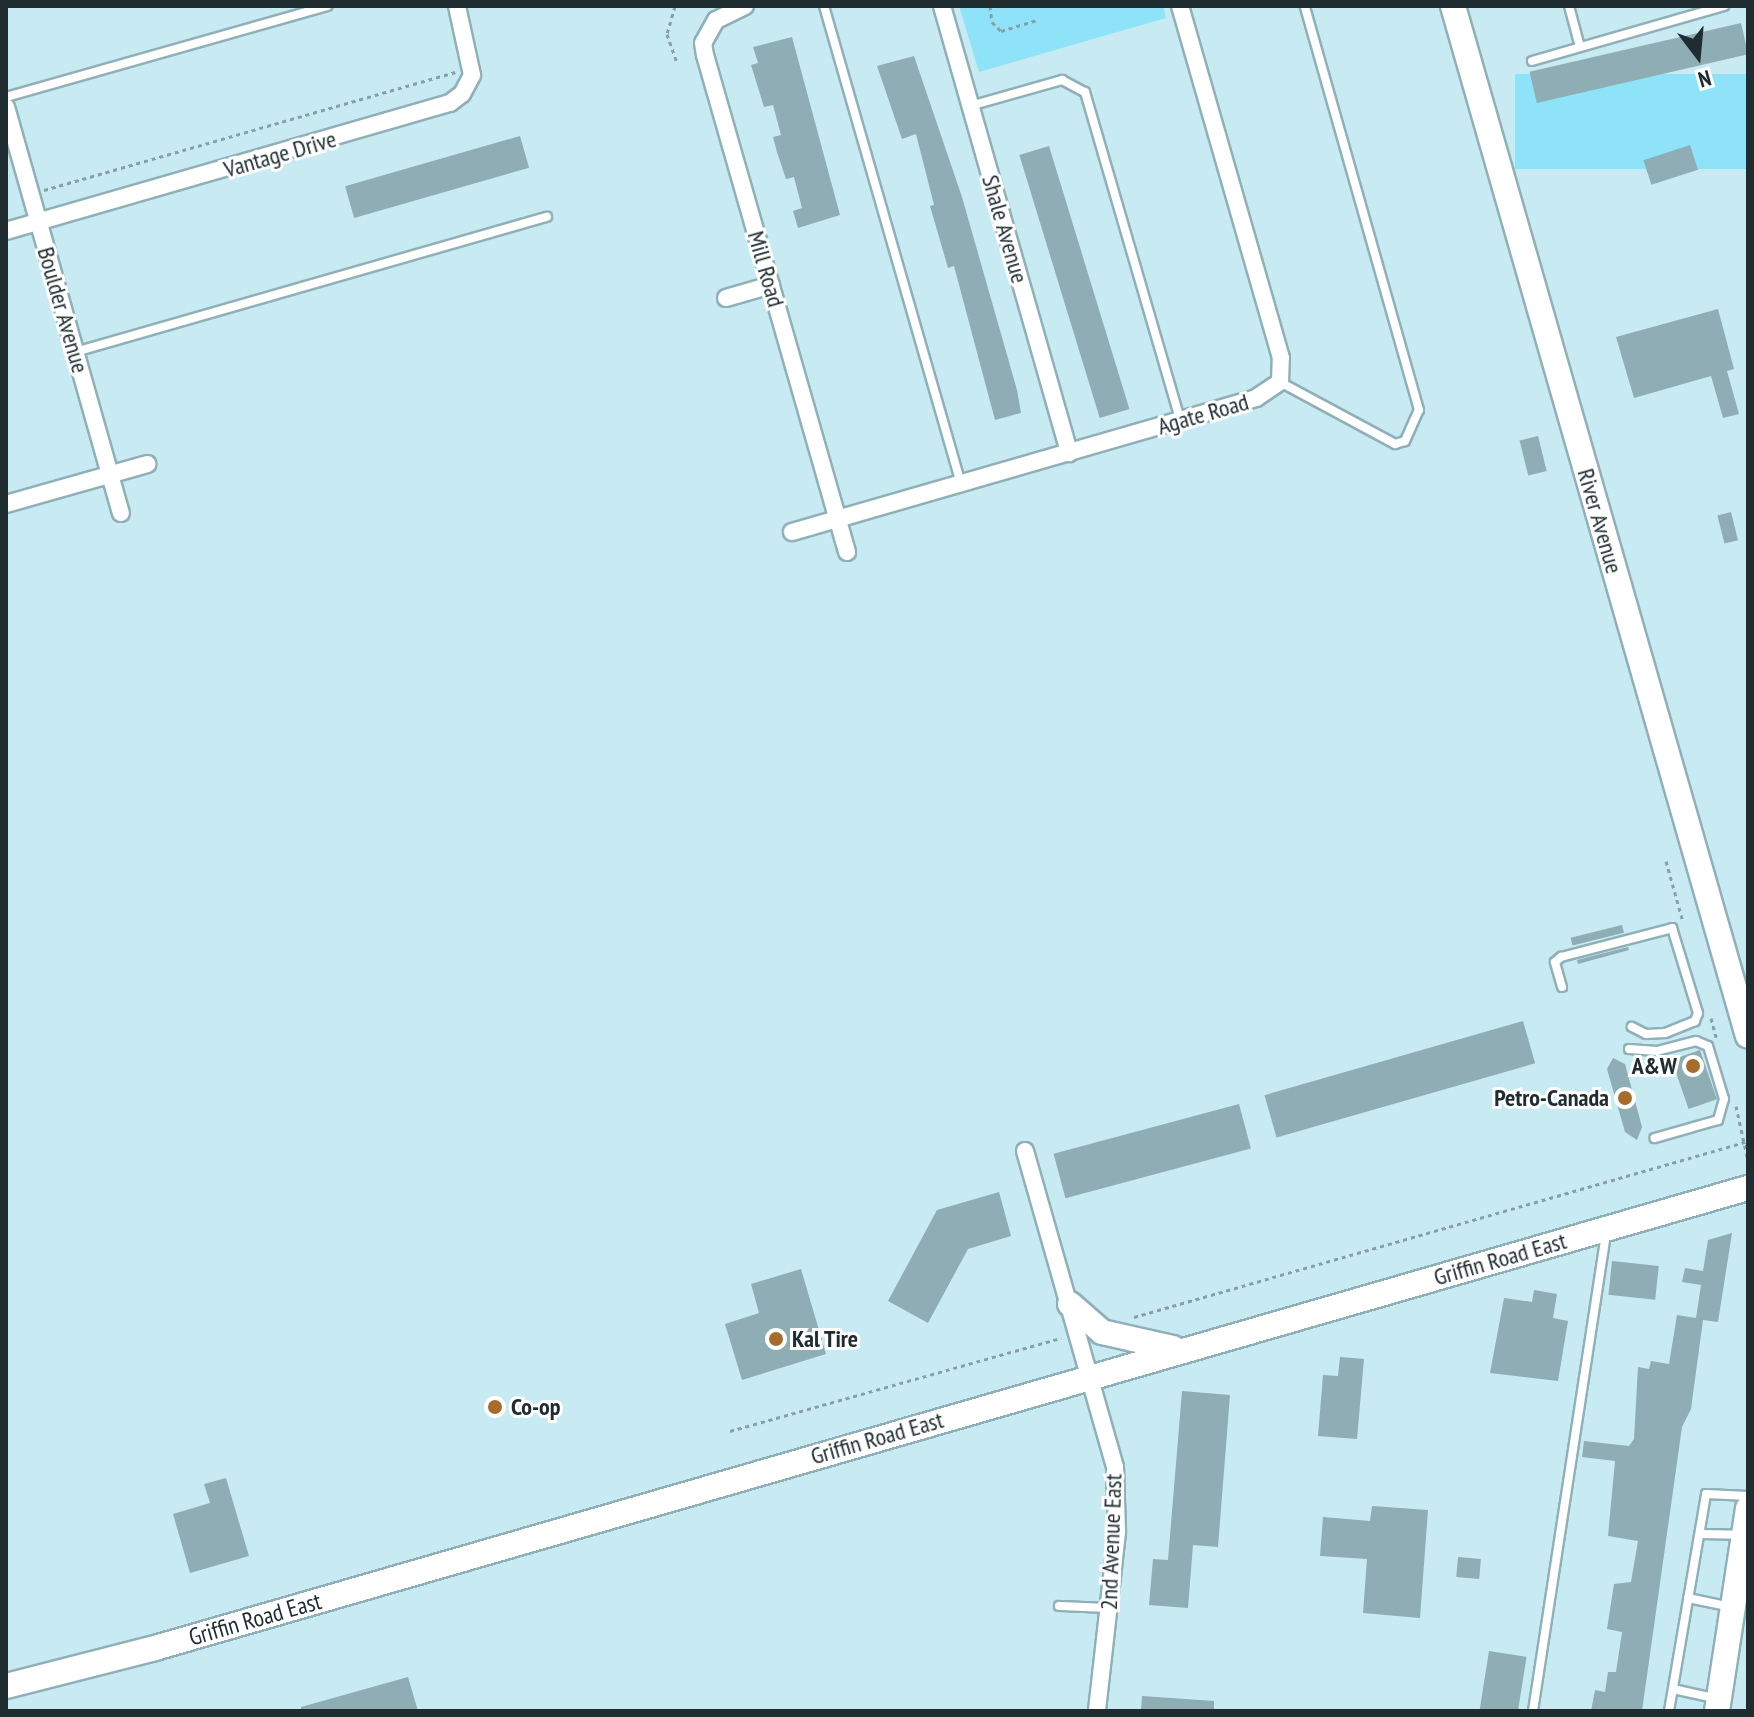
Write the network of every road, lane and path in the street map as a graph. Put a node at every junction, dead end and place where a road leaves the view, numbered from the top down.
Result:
1 (327, 6) edge
2 (457, 6) edge
3 (675, 6) edge
4 (745, 6) edge
5 (824, 6) edge
6 (942, 6) edge
7 (990, 6) edge
8 (1180, 6) edge
9 (1305, 6) edge
10 (1453, 6) edge
11 (1569, 6) edge
12 (1724, 6) edge
13 (1038, 20) dead end
14 (1580, 47) junction
15 (680, 52) dead end
16 (674, 56) junction
17 (1532, 61) dead end
18 (677, 63) dead end
19 (455, 72) dead end
20 (6, 97) edge
21 (970, 106) junction
22 (6, 107) edge
23 (77, 181) junction
24 (49, 189) dead end
25 (79, 189) dead end
26 (547, 217) dead end
27 (38, 222) junction
28 (6, 231) edge
29 (771, 285) junction
30 (726, 298) dead end
31 (75, 352) junction
32 (1280, 382) junction
33 (1180, 421) junction
34 (1069, 453) junction
35 (147, 464) dead end
36 (110, 475) junction
37 (961, 483) junction
38 (6, 504) edge
39 (121, 513) dead end
40 (837, 519) junction
41 (792, 532) dead end
42 (847, 552) dead end
43 (1666, 861) dead end
44 (1687, 936) dead end
45 (1562, 987) dead end
46 (1709, 1012) dead end
47 (1632, 1027) dead end
48 (1748, 1036) edge
49 (1717, 1042) dead end
50 (1629, 1049) dead end
51 (1735, 1102) dead end
52 (1655, 1138) dead end
53 (1745, 1142) junction
54 (1025, 1151) dead end
55 (1748, 1161) edge
56 (1748, 1188) edge
57 (1607, 1228) junction
58 (1070, 1304) junction
59 (1128, 1318) dead end
60 (1064, 1337) dead end
61 (1183, 1350) junction
62 (1091, 1375) junction
63 (730, 1431) dead end
64 (1748, 1496) edge
65 (1748, 1508) edge
66 (1700, 1534) junction
67 (1744, 1535) junction
68 (1688, 1598) junction
69 (1059, 1606) dead end
70 (1733, 1607) junction
71 (1109, 1608) junction
72 (6, 1686) edge
73 (1673, 1689) junction
74 (1718, 1705) edge
75 (1097, 1711) edge
76 (1533, 1711) edge
77 (1669, 1711) edge

1 - 20 lane
2 - 27 street, Vantage Drive
3 - 16 path
4 - 29 street, Mill Road
5 - 37 lane
6 - 21 street, Shale Avenue
7 - 13 path
8 - 32 street
9 - 32 lane
10 - 48 main road, River Avenue
11 - 14 lane
12 - 14 lane
14 - 17 lane
15 - 16 path
16 - 18 path
19 - 23 path
21 - 33 lane
21 - 34 street, Shale Avenue
22 - 27 street, Boulder Avenue
23 - 24 path
23 - 25 path
26 - 31 lane
27 - 28 street, Vantage Drive
27 - 31 street, Boulder Avenue
29 - 30 street
29 - 40 street, Mill Road
31 - 36 street, Boulder Avenue
32 - 33 street, Agate Road
33 - 34 street, Agate Road
34 - 37 street, Agate Road
35 - 36 street
36 - 38 street
36 - 39 street, Boulder Avenue
37 - 40 street, Agate Road
40 - 41 street, Agate Road
40 - 42 street, Mill Road
43 - 44 path
45 - 47 lane
46 - 49 path
50 - 52 lane
51 - 53 path
53 - 55 path
53 - 59 path
54 - 58 street, 2nd Avenue East
56 - 57 main road, Griffin Road East
57 - 61 main road, Griffin Road East
57 - 76 lane
58 - 61 main road
58 - 62 street, 2nd Avenue East
60 - 63 path
61 - 62 main road, Griffin Road East
62 - 71 street, 2nd Avenue East
62 - 72 main road, Griffin Road East
64 - 66 lane
65 - 67 main road
66 - 67 lane
66 - 68 lane
67 - 70 main road
68 - 70 lane
68 - 73 lane
69 - 71 lane
70 - 74 main road
71 - 75 street, 2nd Avenue East
73 - 74 lane
73 - 77 lane

